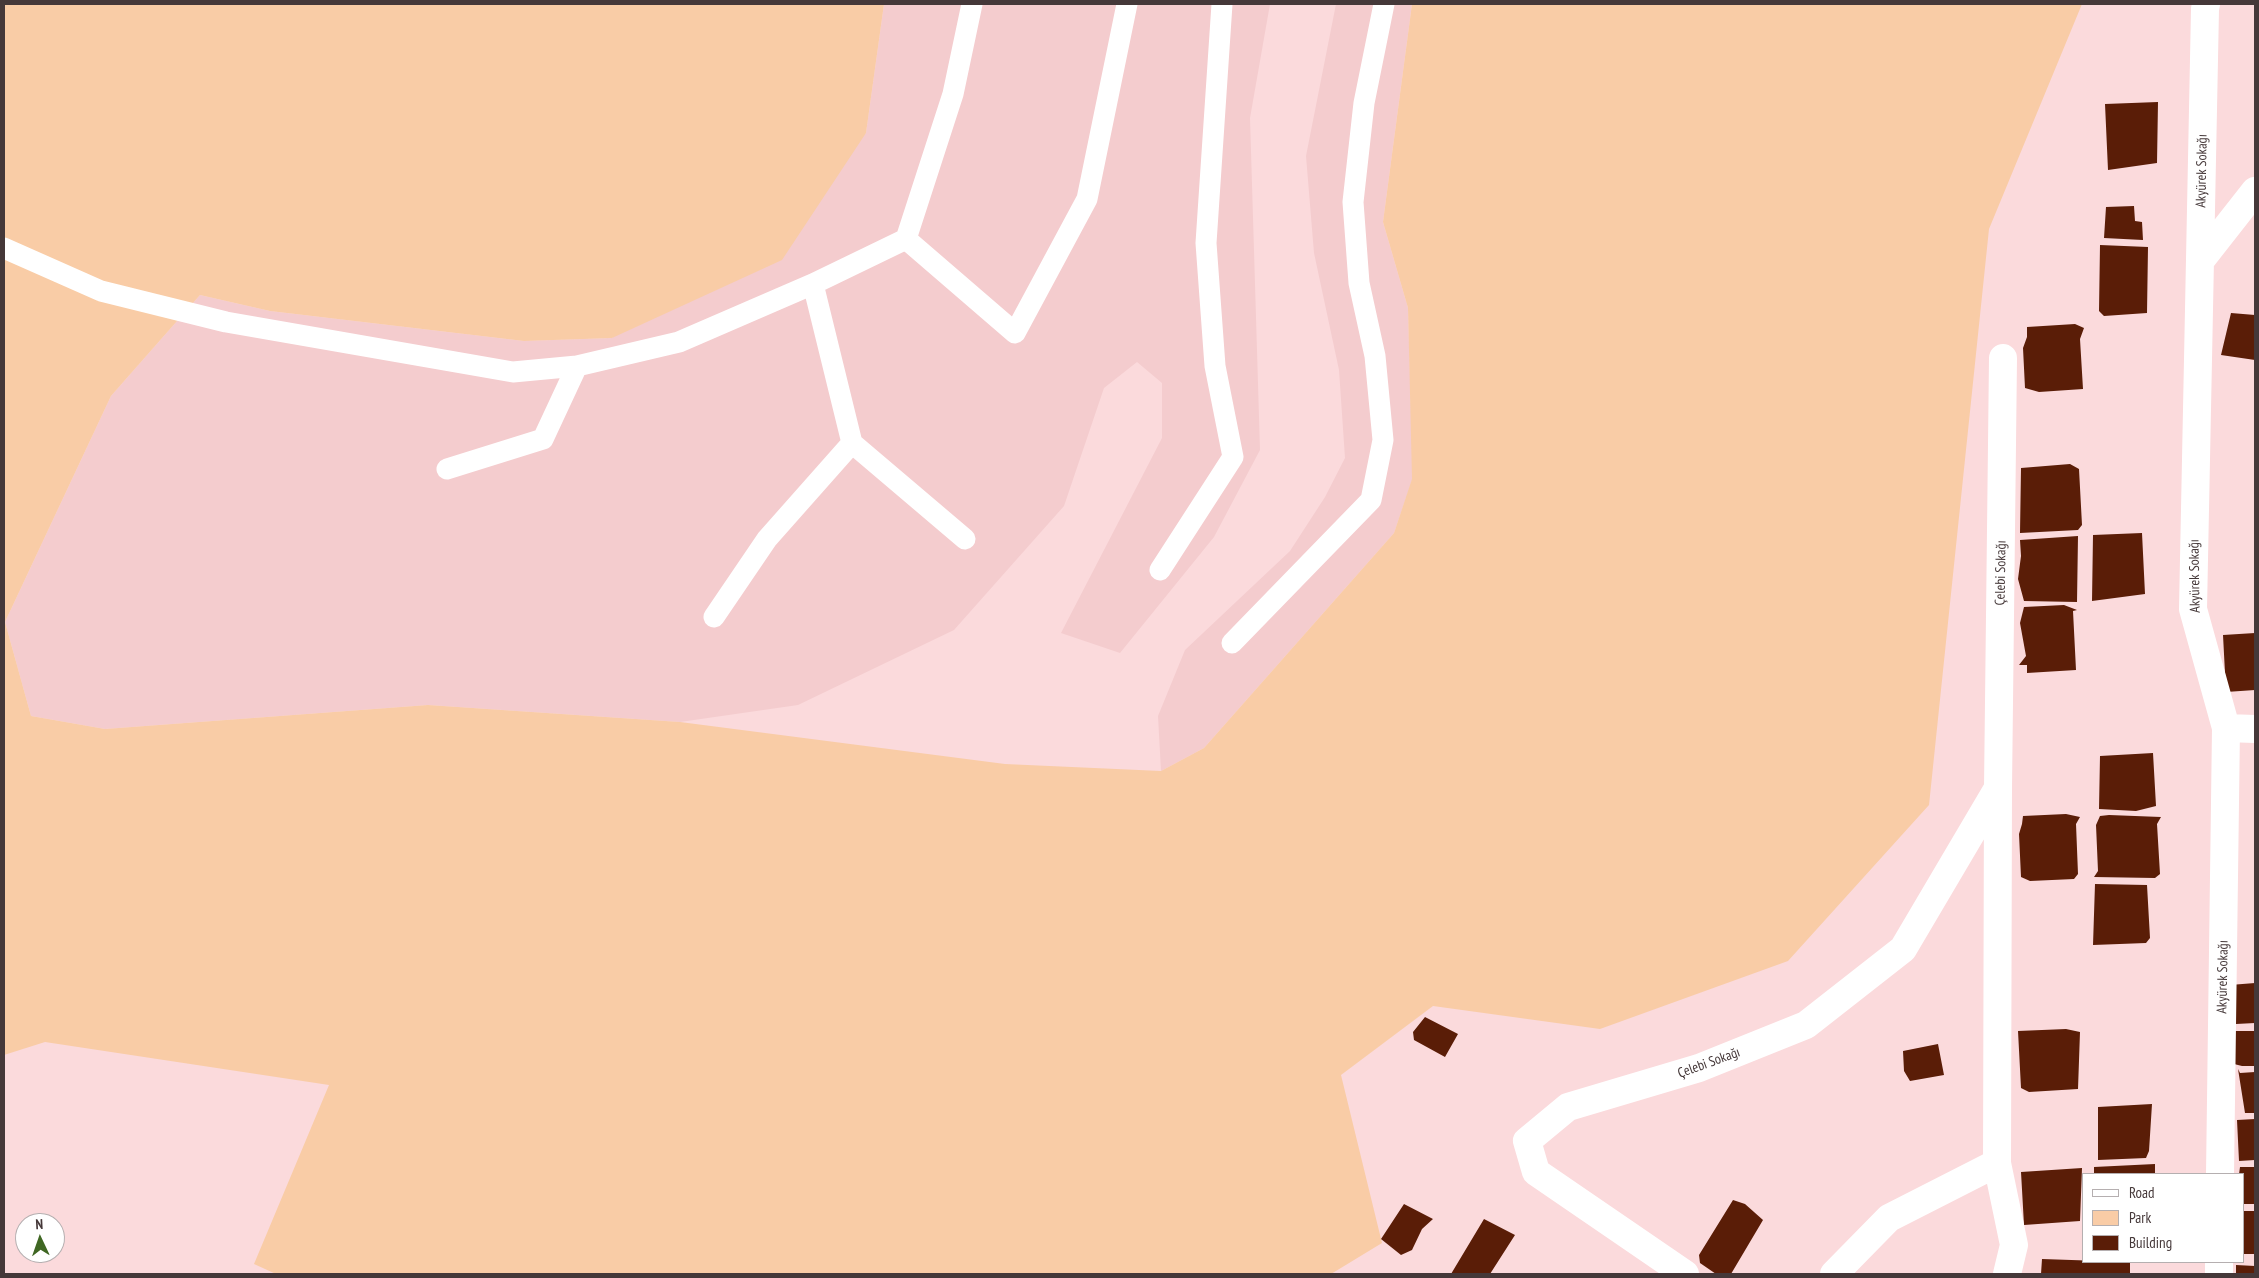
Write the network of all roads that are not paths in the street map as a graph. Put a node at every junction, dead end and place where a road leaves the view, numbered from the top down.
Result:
1 (972, 4) edge
2 (1128, 4) edge
3 (1222, 4) edge
4 (1384, 4) edge
5 (2206, 4) edge
6 (2255, 191) edge
7 (906, 239) junction
8 (4, 248) edge
9 (2200, 261) junction
10 (813, 284) junction
11 (2003, 358) dead end
12 (578, 366) junction
13 (852, 443) junction
14 (447, 469) dead end
15 (965, 539) dead end
16 (1160, 570) dead end
17 (714, 617) dead end
18 (1232, 643) dead end
19 (2226, 728) junction
20 (2255, 729) edge
21 (1998, 788) junction
22 (1997, 1163) junction
23 (2220, 1173) edge
24 (1685, 1274) edge
25 (1834, 1274) edge
26 (2007, 1274) edge

1 - 7 lane
2 - 7 lane
3 - 16 lane
4 - 18 lane
5 - 9 street, Akyürek Sokağı
6 - 9 street
7 - 10 lane
8 - 12 lane
9 - 19 street, Akyürek Sokağı
10 - 12 lane
10 - 13 lane
11 - 21 street, Çelebi Sokağı
12 - 14 lane
13 - 15 lane
13 - 17 lane
19 - 20 street
19 - 23 street, Akyürek Sokağı
21 - 22 street, Çelebi Sokağı
21 - 24 street, Çelebi Sokağı
22 - 25 street
22 - 26 street, Çelebi Sokağı

